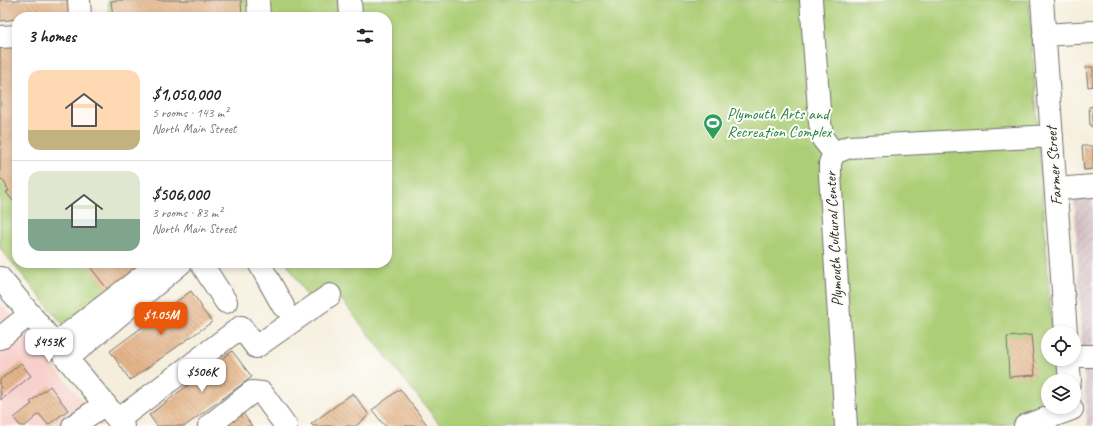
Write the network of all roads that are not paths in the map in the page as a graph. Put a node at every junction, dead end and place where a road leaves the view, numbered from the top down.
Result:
1 (79, 0) edge
2 (258, 0) edge
3 (350, 0) edge
4 (811, 0) edge
5 (1042, 0) edge
6 (80, 12) edge
7 (259, 12) edge
8 (351, 12) edge
9 (1093, 32) edge
10 (12, 36) edge
11 (1044, 36) junction
12 (0, 37) edge
13 (1052, 136) junction
14 (834, 152) junction
15 (1093, 186) edge
16 (1056, 189) junction
17 (153, 268) edge
18 (174, 268) edge
19 (204, 268) edge
20 (262, 268) edge
21 (0, 278) edge
22 (330, 295) dead end
23 (226, 302) dead end
24 (283, 306) dead end
25 (30, 314) junction
26 (1066, 326) edge
27 (0, 338) edge
28 (61, 352) junction
29 (1081, 356) edge
30 (1093, 356) edge
31 (104, 404) junction
32 (1072, 414) edge
33 (121, 423) edge
34 (73, 426) edge
35 (209, 426) edge
36 (286, 426) edge
37 (846, 426) edge
38 (1025, 426) edge

1 - 6 street
2 - 7 street
3 - 8 street
4 - 14 street
5 - 11 street, Farmer Street
9 - 11 street
10 - 12 street
11 - 13 street, Farmer Street
13 - 14 street, Plymouth Cultural Center
13 - 16 street, Farmer Street
14 - 37 street, Plymouth Cultural Center
15 - 16 street
16 - 26 street, Farmer Street
17 - 28 street
18 - 28 street
19 - 23 street
20 - 24 street
21 - 25 street
22 - 33 street
25 - 27 street
25 - 28 street
28 - 31 street
29 - 30 street
31 - 33 street
31 - 34 street
32 - 38 street
35 - 36 street

